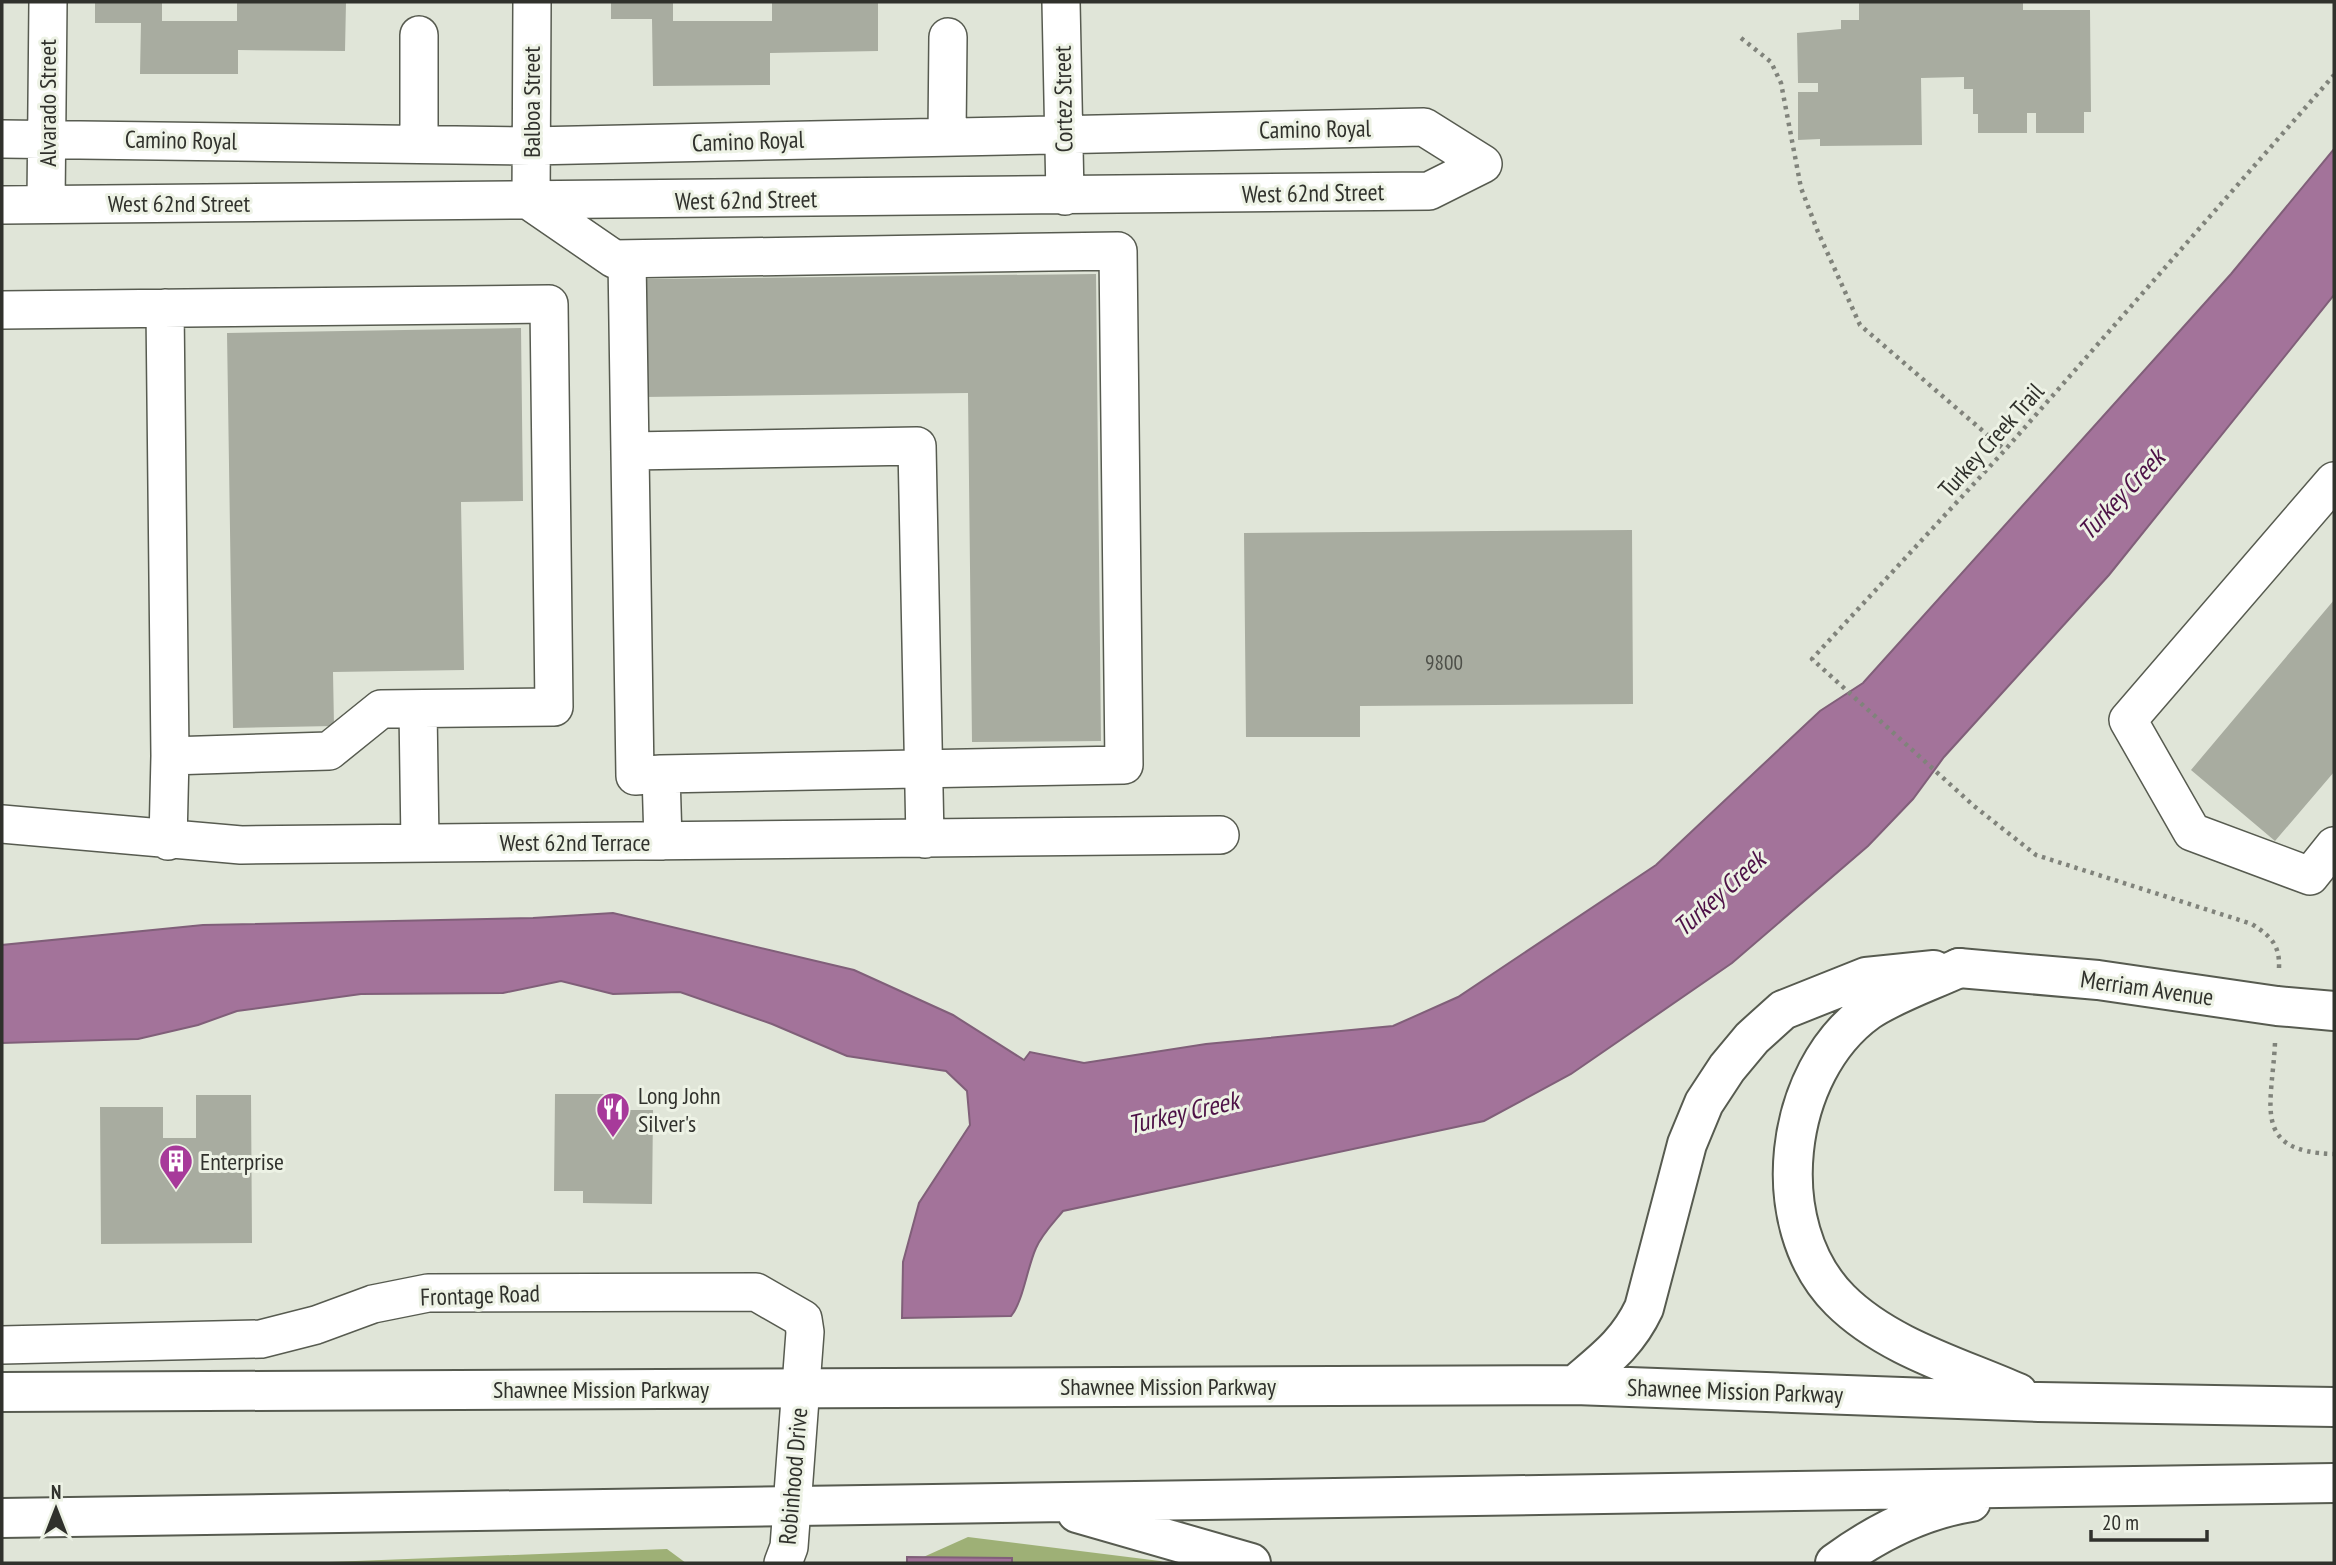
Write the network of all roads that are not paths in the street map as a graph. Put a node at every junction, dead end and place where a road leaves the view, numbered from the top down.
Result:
1 (48, 2) edge
2 (532, 2) edge
3 (1061, 2) edge
4 (419, 35) dead end
5 (948, 37) dead end
6 (1064, 133) junction
7 (947, 135) junction
8 (47, 138) junction
9 (2, 139) edge
10 (419, 144) junction
11 (531, 146) junction
12 (1483, 164) joint
13 (1065, 197) junction
14 (531, 202) junction
15 (46, 204) junction
16 (2, 205) edge
17 (627, 259) junction
18 (165, 308) junction
19 (2, 310) edge
20 (630, 451) junction
21 (2334, 481) edge
22 (418, 709) junction
23 (170, 756) junction
24 (923, 769) junction
25 (661, 774) junction
26 (2, 824) edge
27 (1220, 835) dead end
28 (925, 839) junction
29 (168, 841) junction
30 (663, 841) junction
31 (419, 843) junction
32 (2334, 846) edge
33 (1959, 968) junction
34 (2334, 1011) edge
35 (2, 1345) edge
36 (1574, 1385) junction
37 (801, 1388) junction
38 (2, 1392) edge
39 (2039, 1402) junction
40 (2334, 1407) edge
41 (2334, 1483) edge
42 (2080, 1486) junction
43 (1038, 1502) junction
44 (792, 1507) junction
45 (2, 1518) edge
46 (783, 1563) edge
47 (1251, 1563) edge
48 (1835, 1563) edge

1 - 8 street, Alvarado Street
2 - 11 street, Balboa Street
3 - 6 street, Cortez Street
4 - 10 street
5 - 7 street
6 - 7 street, Camino Royal
6 - 12 street, Camino Royal
6 - 13 street, Cortez Street
7 - 11 street, Camino Royal
8 - 9 street, Camino Royal
8 - 10 street, Camino Royal
8 - 15 street, Alvarado Street
10 - 11 street, Camino Royal
11 - 14 street, Balboa Street
12 - 13 street, West 62nd Street
13 - 14 street, West 62nd Street
14 - 15 street, West 62nd Street
14 - 17 street
15 - 16 street, West 62nd Street
17 - 20 street
17 - 24 street
18 - 19 street
18 - 22 street
18 - 23 street
20 - 24 street
20 - 25 street
21 - 32 street
22 - 23 street
22 - 31 street
23 - 29 street
24 - 25 street
24 - 28 street
25 - 30 street
26 - 29 street, West 62nd Terrace
27 - 28 street, West 62nd Terrace
28 - 30 street, West 62nd Terrace
29 - 31 street, West 62nd Terrace
30 - 31 street, West 62nd Terrace
33 - 34 main road, Merriam Avenue
33 - 36 main road, Merriam Avenue
33 - 39 main road
35 - 37 street, Frontage Road
36 - 37 main road, Shawnee Mission Parkway
36 - 39 main road, Shawnee Mission Parkway
37 - 38 main road, Shawnee Mission Parkway
37 - 44 street, Robinhood Drive
39 - 40 main road, Shawnee Mission Parkway
41 - 42 main road
42 - 43 main road
42 - 48 main road
43 - 44 main road
43 - 47 main road
44 - 45 main road
44 - 46 street, Robinhood Drive

